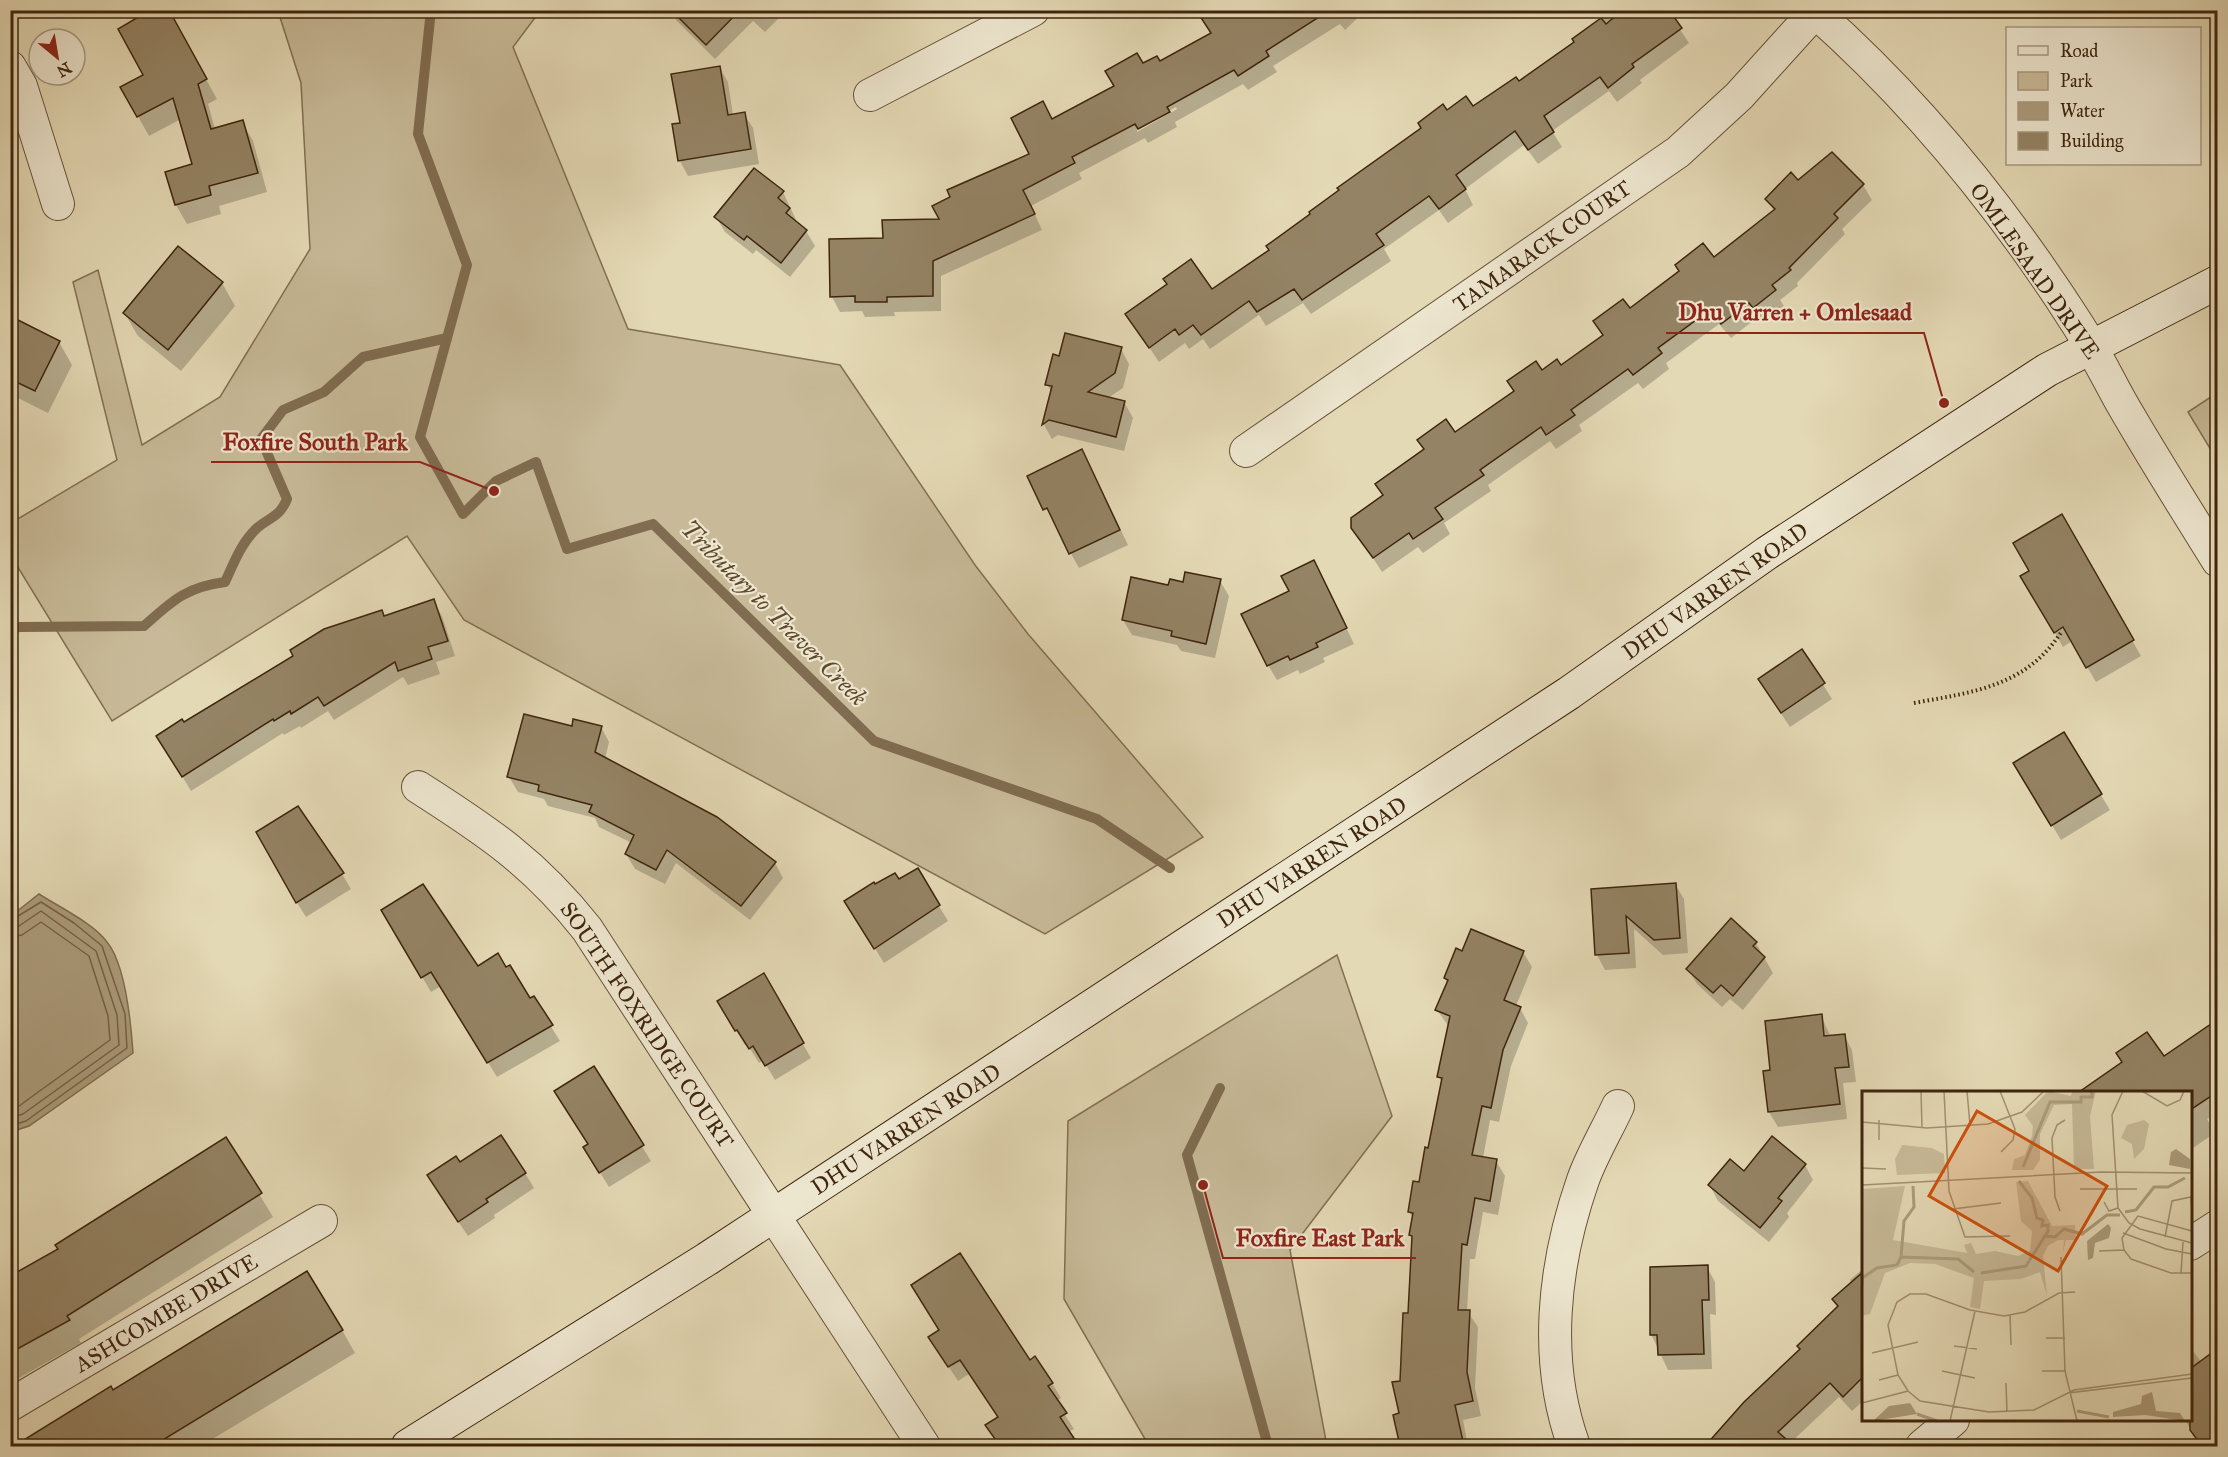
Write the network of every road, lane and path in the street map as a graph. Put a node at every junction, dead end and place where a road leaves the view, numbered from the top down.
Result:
1 (1033, 10) edge
2 (1814, 11) edge
3 (10, 68) edge
4 (870, 95) dead end
5 (58, 204) dead end
6 (2217, 282) edge
7 (2092, 347) junction
8 (1246, 451) dead end
9 (2217, 561) edge
10 (2062, 631) dead end
11 (1914, 703) dead end
12 (418, 787) dead end
13 (1618, 1106) dead end
14 (774, 1215) junction
15 (321, 1221) dead end
16 (2217, 1226) edge
17 (2192, 1243) edge
18 (10, 1405) edge
19 (1951, 1421) edge
20 (408, 1446) edge
21 (924, 1446) edge
22 (1574, 1446) edge
23 (1922, 1446) edge

1 - 4 street
2 - 7 street, OMLESAAD DRIVE
2 - 8 street, TAMARACK COURT
3 - 5 street
6 - 7 main road, DHU VARREN ROAD
7 - 9 street, OMLESAAD DRIVE
7 - 14 main road, DHU VARREN ROAD
10 - 11 path
12 - 14 street, SOUTH FOXRIDGE COURT
13 - 22 street
14 - 20 main road, DHU VARREN ROAD
14 - 21 street, SOUTH FOXRIDGE COURT
15 - 18 street, ASHCOMBE DRIVE
16 - 17 street
19 - 23 street

